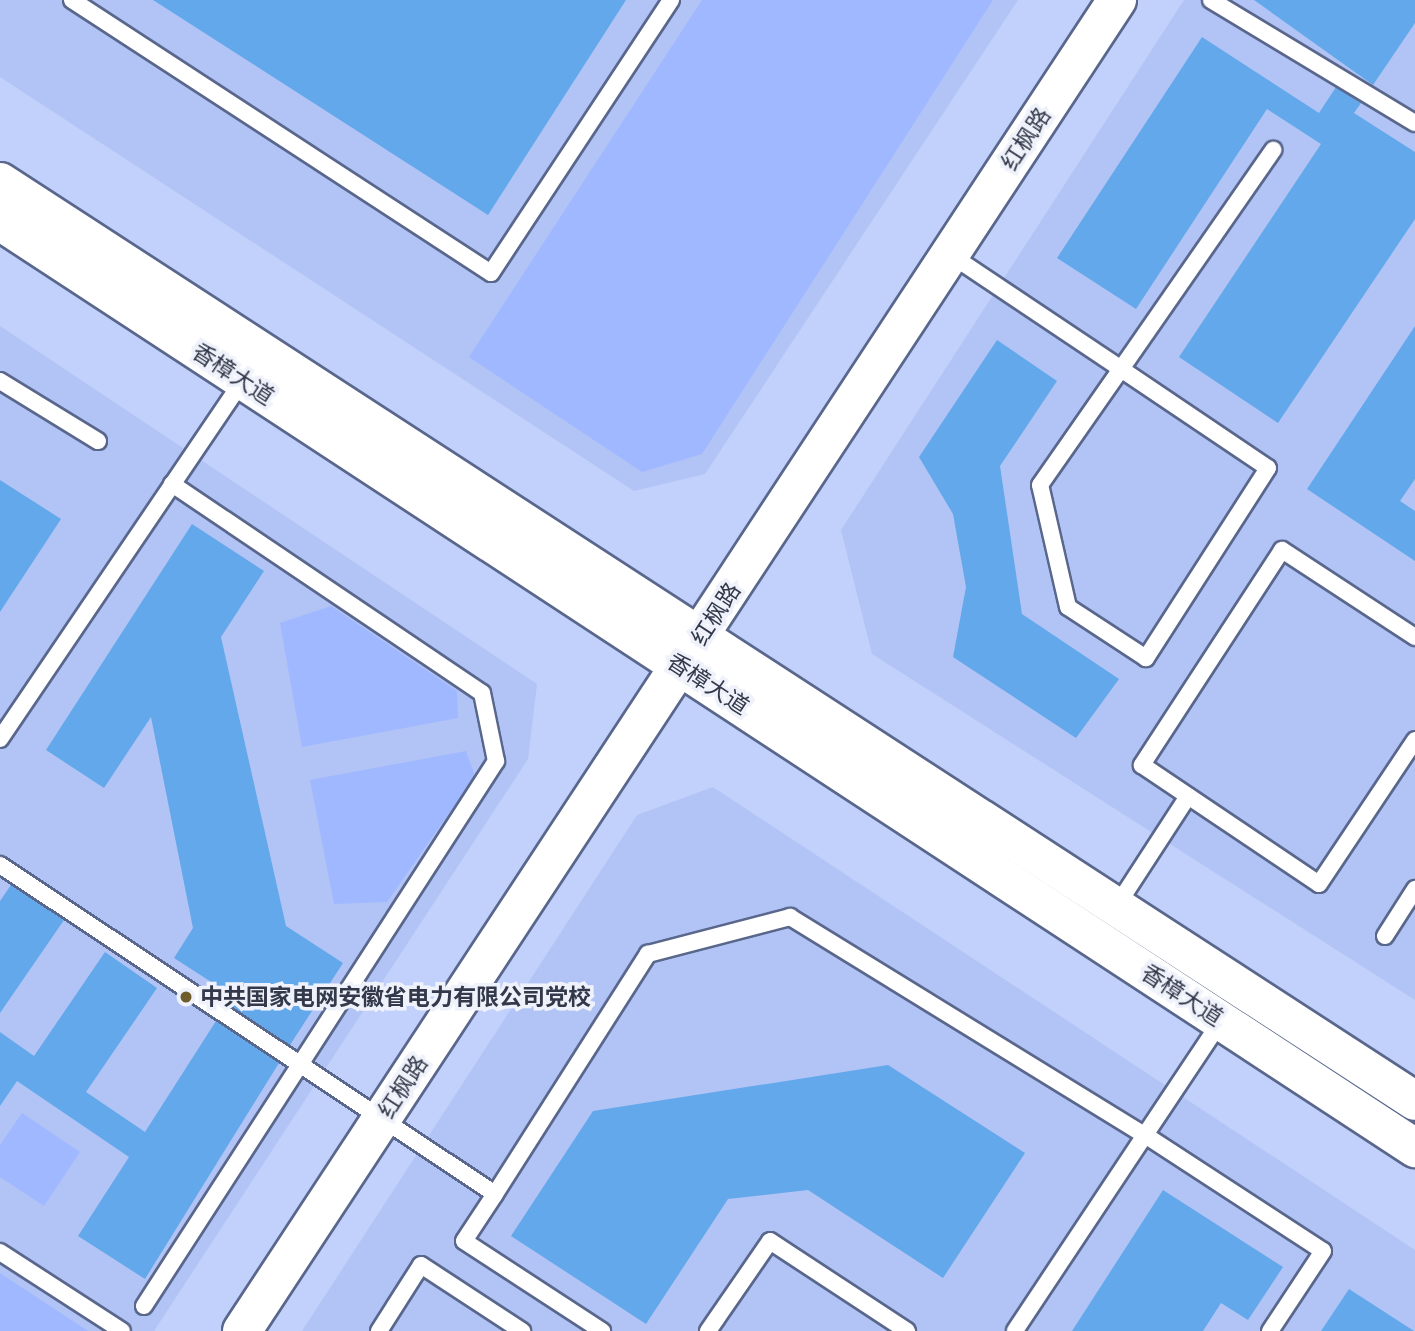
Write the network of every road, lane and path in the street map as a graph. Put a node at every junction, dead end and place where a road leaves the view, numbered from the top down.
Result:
1 (72, 0) edge
2 (671, 0) edge
3 (1117, 0) edge
4 (1211, 0) edge
5 (1415, 123) edge
6 (1273, 150) dead end
7 (0, 182) edge
8 (0, 221) edge
9 (951, 255) junction
10 (1121, 369) junction
11 (243, 380) junction
12 (0, 381) edge
13 (98, 441) dead end
14 (172, 484) junction
15 (1415, 637) edge
16 (691, 652) junction
17 (0, 739) edge
18 (1415, 740) edge
19 (1188, 796) junction
20 (0, 865) edge
21 (1415, 889) edge
22 (1116, 907) junction
23 (1385, 936) dead end
24 (1221, 1021) junction
25 (302, 1066) junction
26 (1415, 1101) edge
27 (381, 1120) junction
28 (1144, 1135) junction
29 (1415, 1148) edge
30 (495, 1194) junction
31 (0, 1252) edge
32 (144, 1306) dead end
33 (122, 1331) edge
34 (242, 1331) edge
35 (379, 1331) edge
36 (522, 1331) edge
37 (603, 1331) edge
38 (708, 1331) edge
39 (907, 1331) edge
40 (1015, 1331) edge
41 (1270, 1331) edge

1 - 2 lane
3 - 9 main road, 红枫路
4 - 5 lane
6 - 10 lane
7 - 16 main road, 香樟大道
8 - 11 main road, 香樟大道
9 - 10 lane
9 - 16 main road, 红枫路
10 - 10 lane
11 - 14 lane
11 - 16 main road, 香樟大道
12 - 13 lane
14 - 17 lane
14 - 25 lane
15 - 19 lane
16 - 22 main road, 香樟大道
16 - 24 main road, 香樟大道
16 - 27 main road, 红枫路
18 - 19 lane
19 - 22 lane
20 - 25 lane
21 - 23 lane
22 - 26 main road, 香樟大道
24 - 28 lane
24 - 29 main road, 香樟大道
25 - 27 lane
25 - 32 lane
27 - 30 lane
27 - 34 main road, 红枫路
28 - 30 lane
28 - 40 lane
28 - 41 lane
30 - 37 lane
31 - 33 lane
35 - 36 lane
38 - 39 lane

